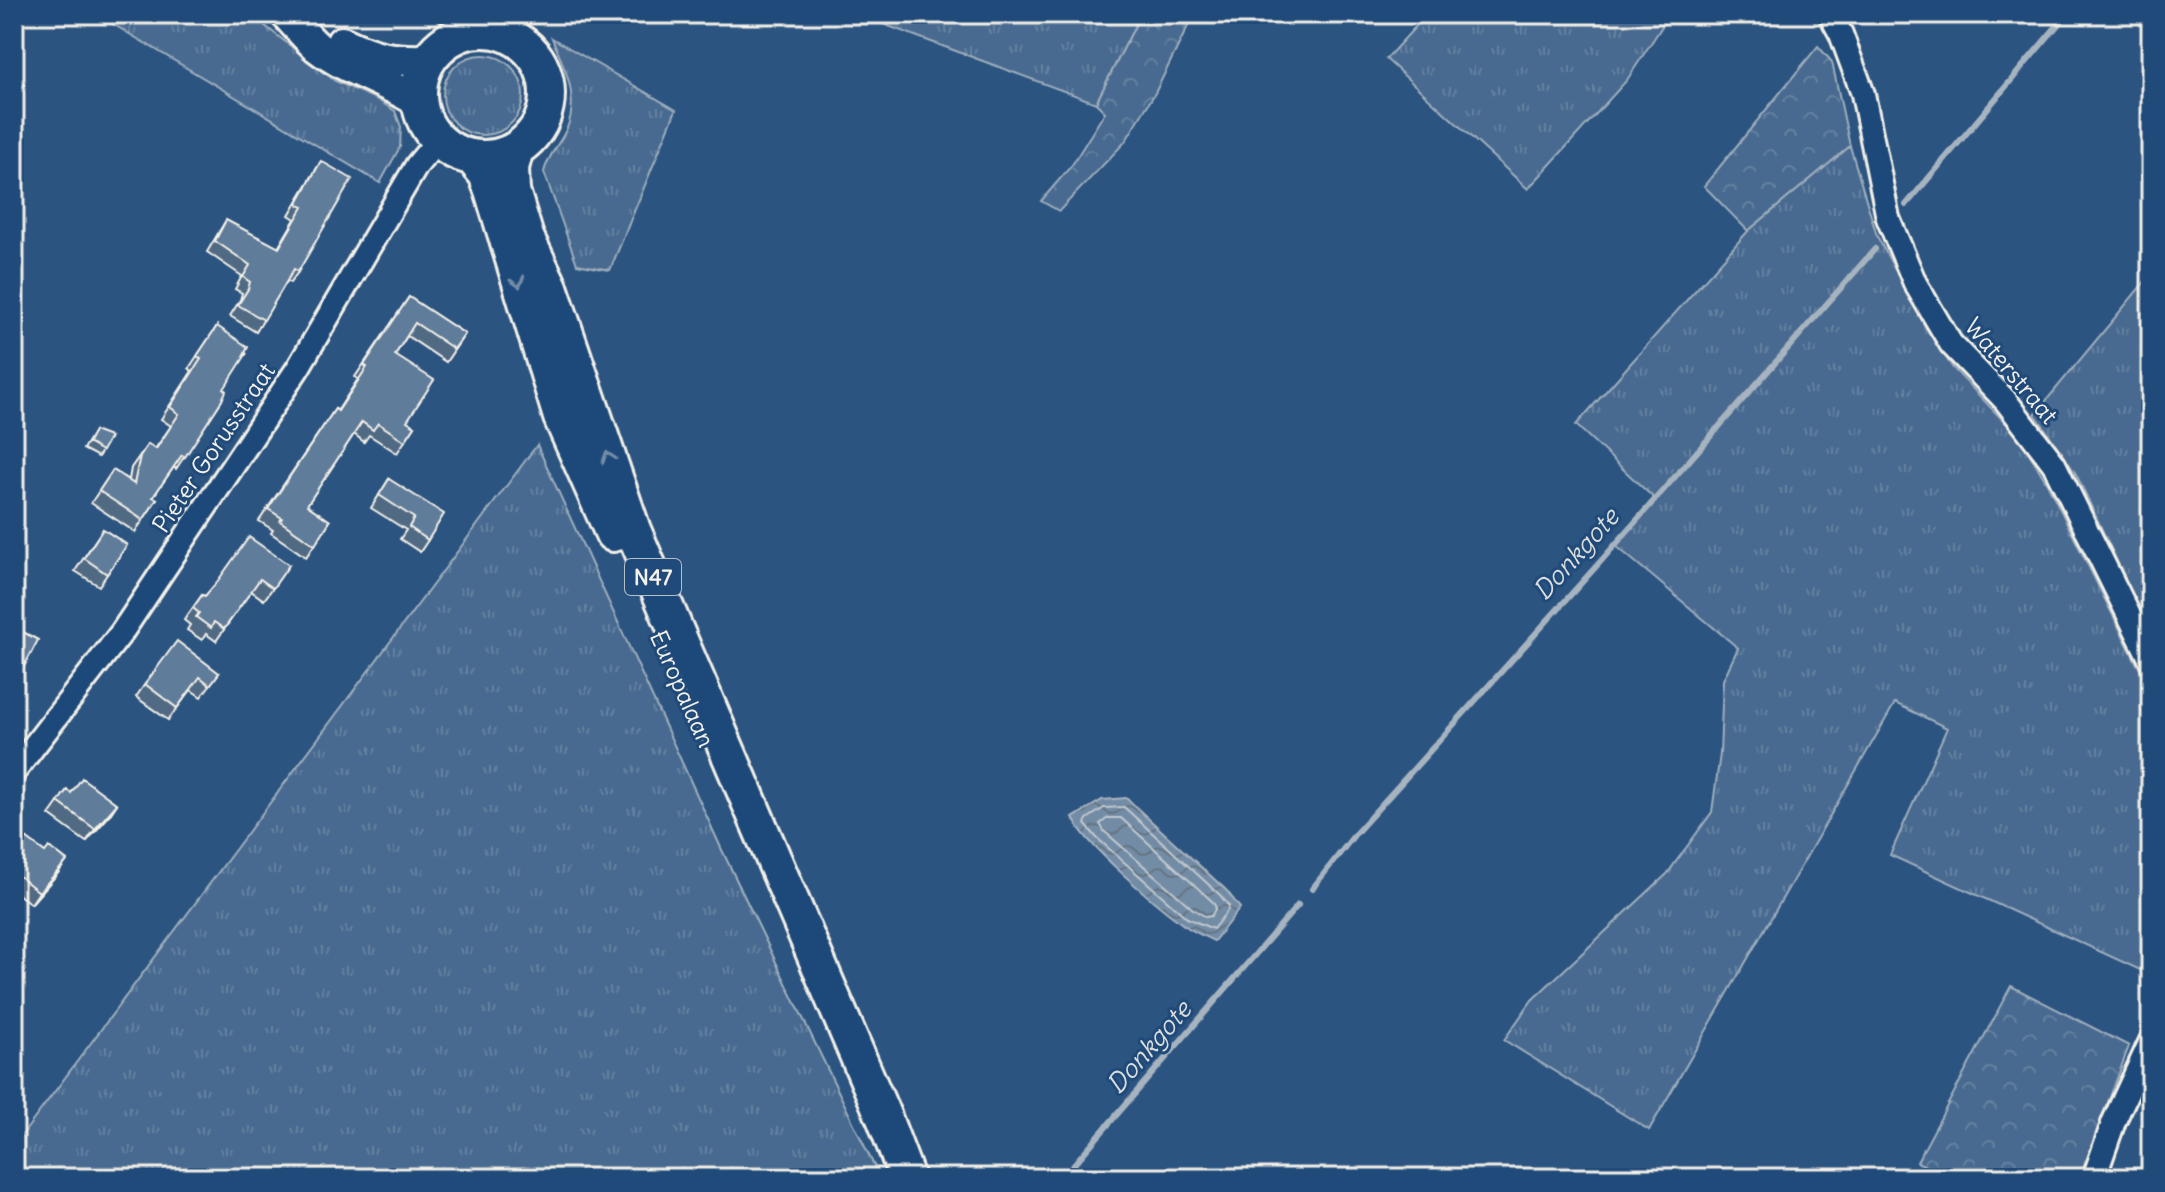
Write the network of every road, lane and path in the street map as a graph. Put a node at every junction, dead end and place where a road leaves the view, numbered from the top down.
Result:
1 (286, 14) edge
2 (293, 14) edge
3 (1830, 14) edge
4 (491, 22) edge
5 (442, 38) edge
6 (419, 102) junction
7 (438, 140) junction
8 (516, 149) junction
9 (472, 157) junction
10 (2151, 660) edge
11 (14, 772) edge
12 (2151, 1041) edge
13 (904, 1172) edge
14 (2094, 1178) edge

1 - 6 main road
2 - 5 main road
3 - 10 street, Waterstraat
4 - 5 main road
4 - 8 main road
5 - 6 main road
6 - 7 main road
7 - 9 main road
7 - 11 street, Pieter Gorusstraat
8 - 9 main road
13 -> 8 main road, Europalaan / N47
9 -> 13 main road, Europalaan / N47
12 - 14 street

